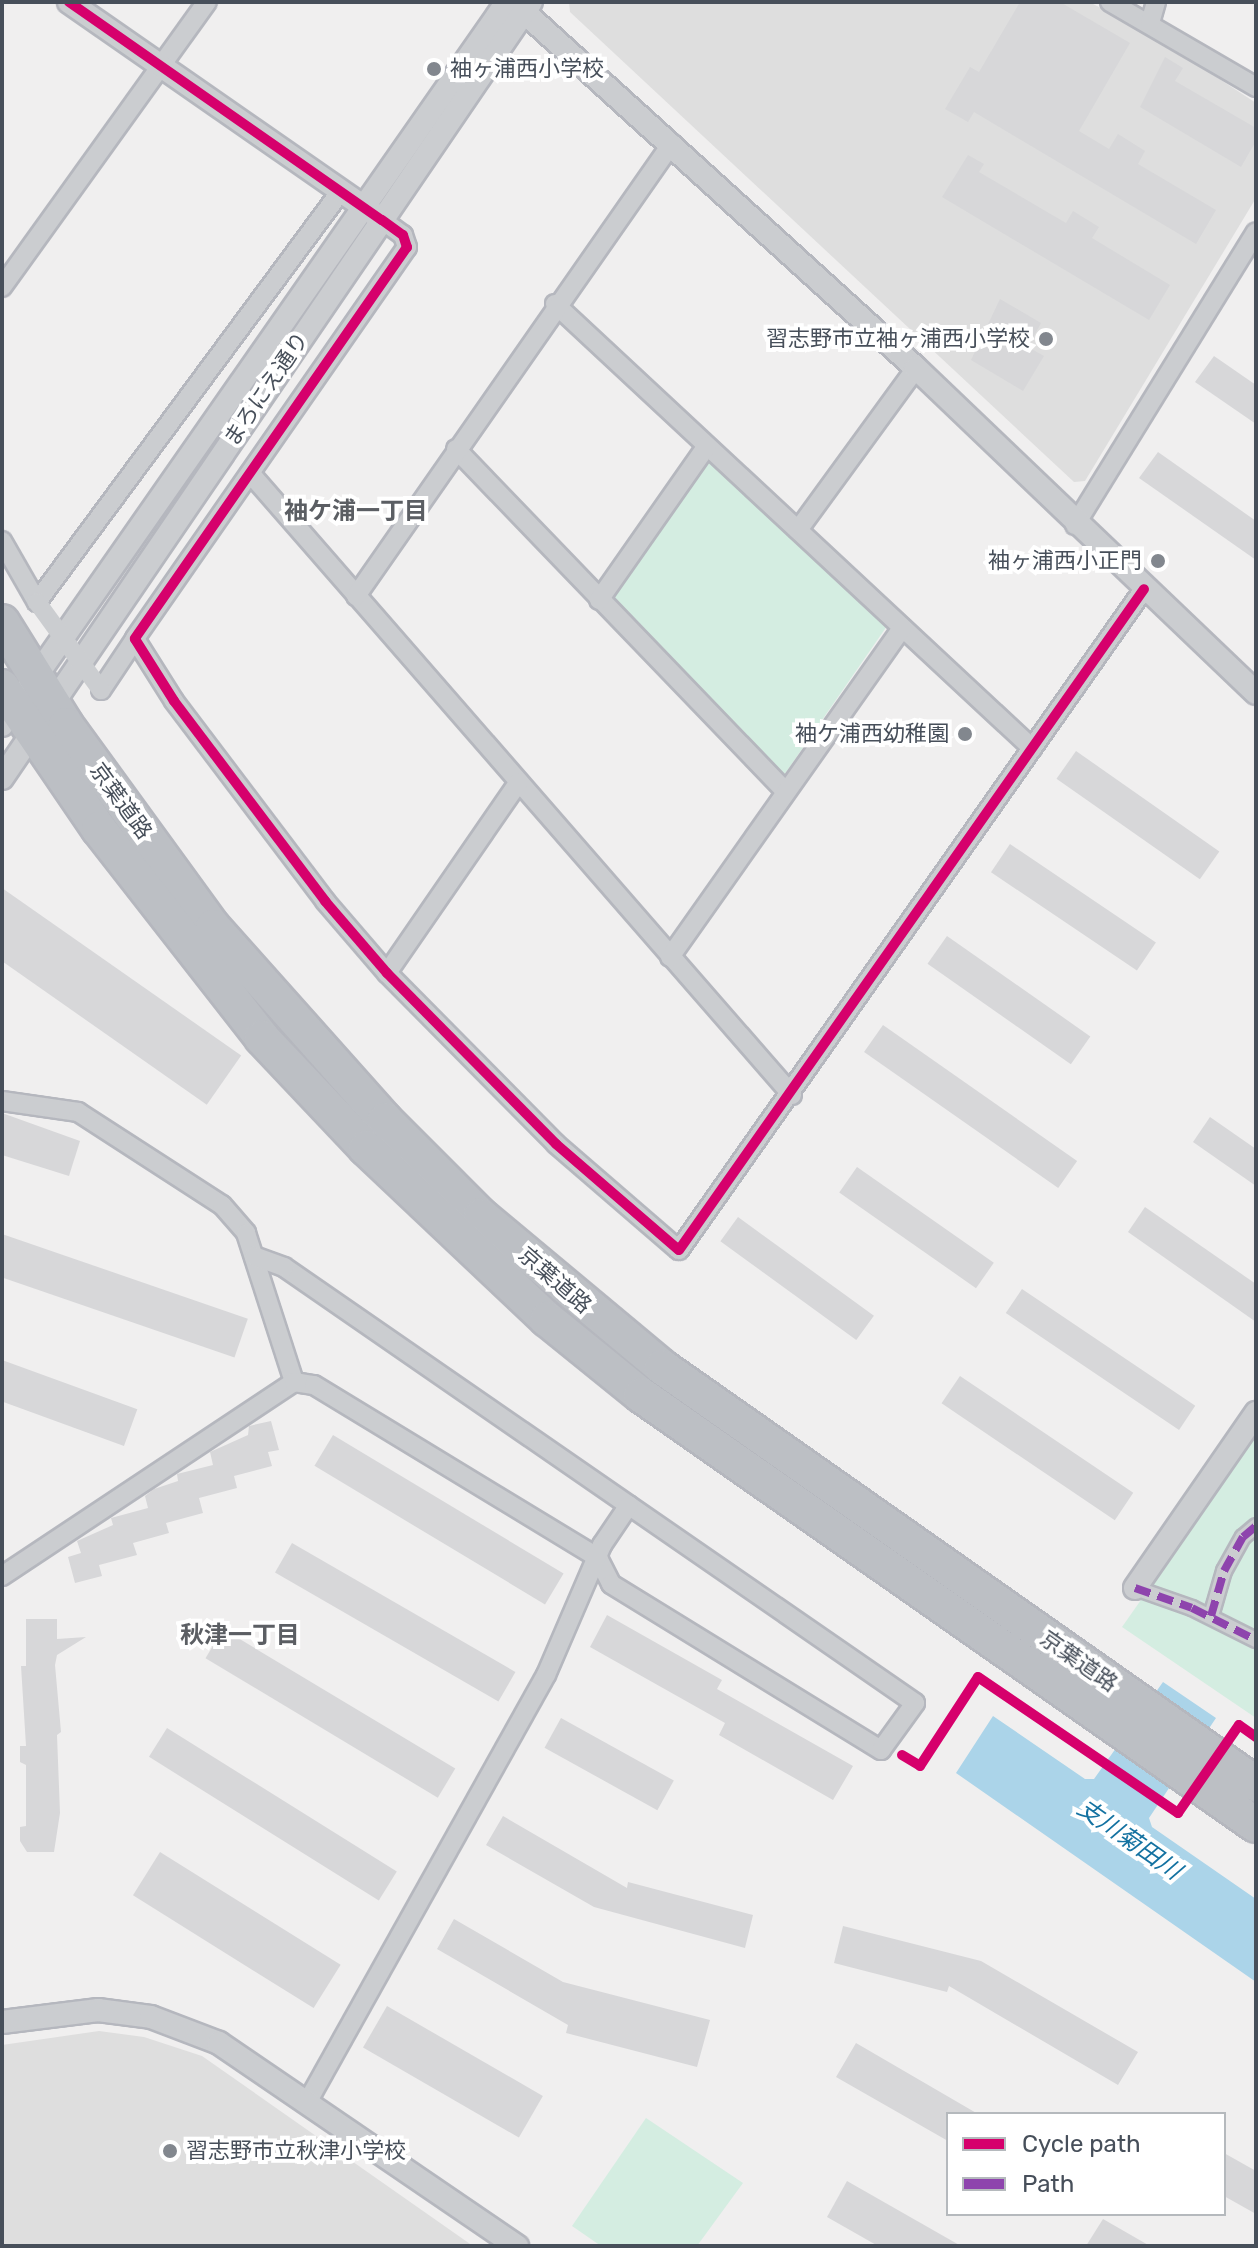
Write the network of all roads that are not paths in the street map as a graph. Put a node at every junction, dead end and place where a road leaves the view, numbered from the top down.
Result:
1 (69, 2) edge
2 (207, 2) edge
3 (1110, 2) edge
4 (1156, 2) edge
5 (519, 4) edge
6 (1150, 23) junction
7 (160, 65) junction
8 (1256, 87) edge
9 (672, 143) junction
10 (341, 191) junction
11 (373, 214) junction
12 (1256, 232) edge
13 (2, 287) edge
14 (555, 304) junction
15 (916, 368) junction
16 (707, 446) junction
17 (456, 449) junction
18 (250, 473) junction
19 (1075, 525) junction
20 (798, 530) junction
21 (2, 541) edge
22 (1144, 589) junction
23 (356, 596) junction
24 (599, 600) junction
25 (37, 602) junction
26 (2, 622) edge
27 (902, 628) junction
28 (135, 639) junction
29 (44, 690) junction
30 (1256, 693) edge
31 (12, 713) edge
32 (1032, 748) junction
33 (2, 778) edge
34 (519, 782) junction
35 (785, 791) junction
36 (670, 957) junction
37 (387, 973) junction
38 (792, 1095) junction
39 (2, 1101) edge
40 (254, 1256) junction
41 (294, 1382) junction
42 (1256, 1413) edge
43 (629, 1505) junction
44 (1256, 1526) edge
45 (598, 1558) junction
46 (2, 1576) edge
47 (1135, 1588) joint
48 (1211, 1616) junction
49 (1256, 1640) edge
50 (1118, 1709) junction
51 (1200, 1766) junction
52 (1256, 1784) edge
53 (1256, 1825) edge
54 (2, 2022) edge
55 (309, 2099) junction
56 (517, 2246) edge

1 - 7 street
2 - 7 street
3 - 6 street
4 - 6 street
5 - 9 street
5 - 11 street, まろにえ通り
6 - 8 street
7 - 10 street
7 - 13 street
9 - 14 street
9 - 15 street
10 - 11 street
10 - 25 street
11 - 18 street
11 - 29 street, まろにえ通り
11 - 29 street, まろにえ通り
12 - 19 street
14 - 16 street
14 - 17 street
15 - 19 street
15 - 20 street
16 - 20 street
16 - 24 street
17 - 23 street
17 - 24 street
18 - 23 street
18 - 28 street
19 - 22 street
20 - 27 street
21 - 25 street
22 - 30 street
22 - 32 street
23 - 34 street
24 - 35 street
25 - 28 street, bridge
26 - 29 highway, 京葉道路
27 - 32 street
27 - 35 street
28 - 37 street
29 - 31 street, まろにえ通り
29 - 31 street, まろにえ通り
29 - 50 highway, 京葉道路
31 - 33 street, まろにえ通り
31 - 50 highway, 京葉道路
32 - 38 street
34 - 36 street
34 - 37 street
35 - 36 street
36 - 38 street
37 - 38 street
39 - 40 street
40 - 41 street
40 - 43 street
41 - 45 street
41 - 46 street
42 - 47 street
43 - 45 street
43 - 45 street
44 - 48 street
45 - 55 street
47 - 48 street
48 - 49 street
50 - 51 highway, 京葉道路
51 - 52 highway, 京葉道路
51 - 53 highway, 京葉道路
54 - 55 street
55 - 56 street

